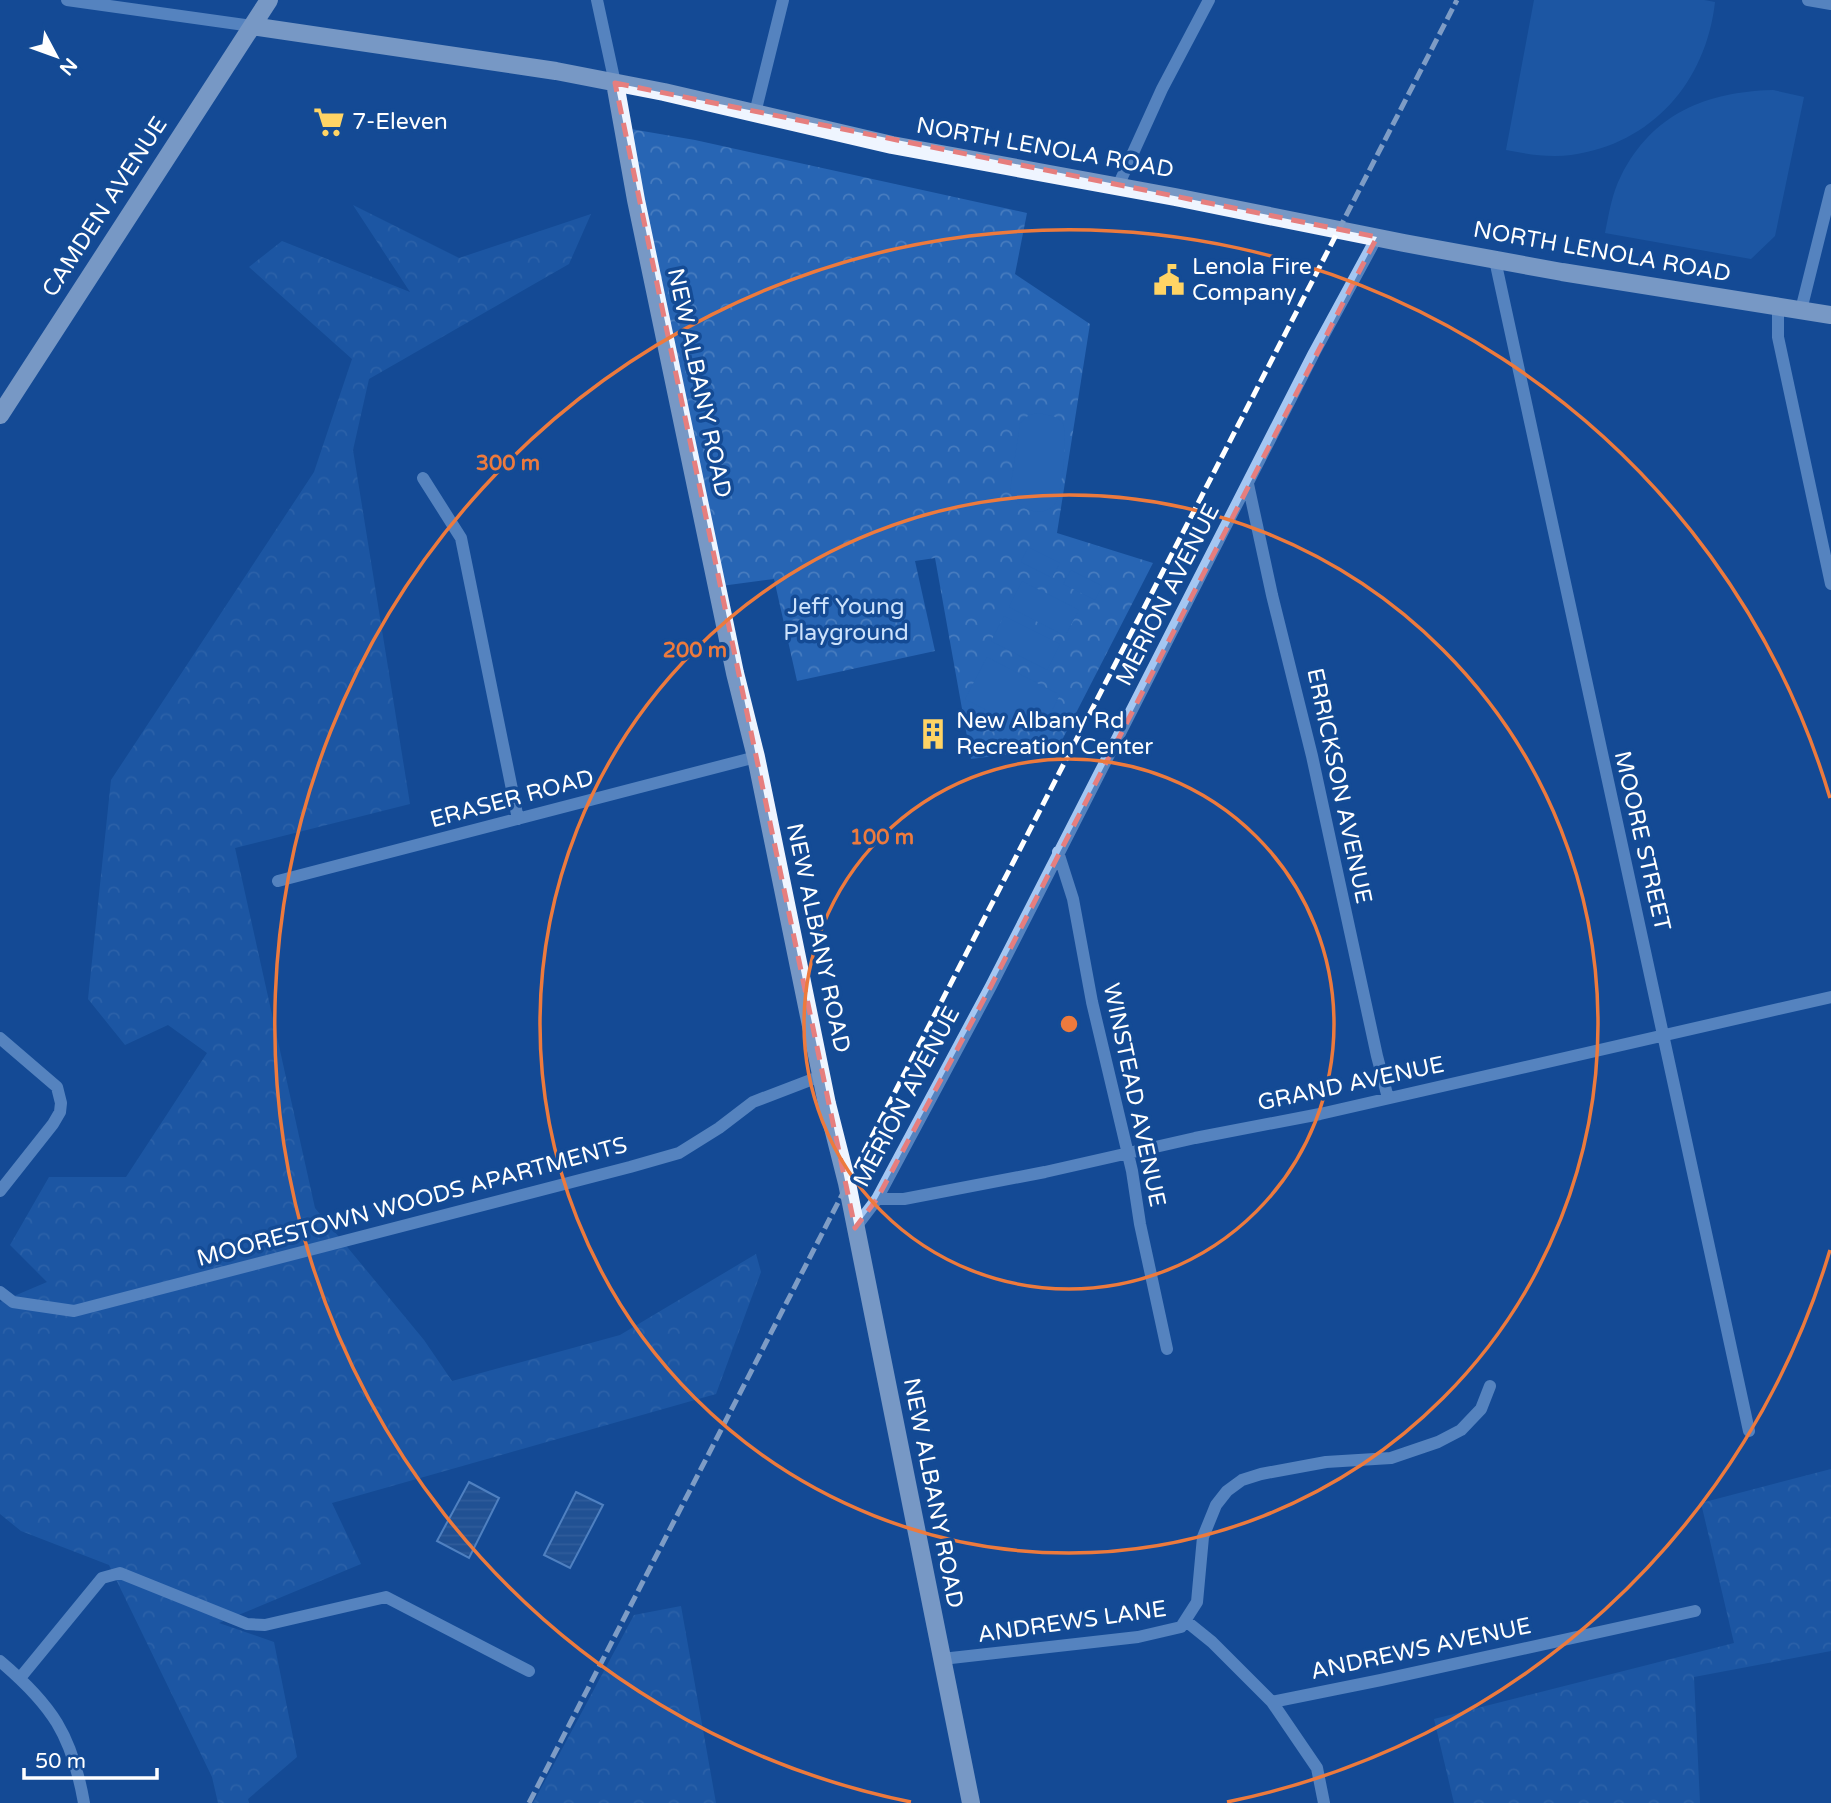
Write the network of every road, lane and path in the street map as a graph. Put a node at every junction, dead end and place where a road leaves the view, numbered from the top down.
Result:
1 (67, 0) edge
2 (269, 0) edge
3 (597, 0) edge
4 (783, 0) edge
5 (1209, 0) edge
6 (1808, 0) edge
7 (1831, 4) edge
8 (252, 26) junction
9 (615, 83) junction
10 (755, 113) junction
11 (1118, 186) junction
12 (1831, 190) edge
13 (1377, 237) junction
14 (1494, 260) junction
15 (1778, 307) junction
16 (1801, 310) junction
17 (1831, 314) edge
18 (0, 415) edge
19 (424, 478) dead end
20 (1248, 484) junction
21 (1831, 584) edge
22 (756, 757) junction
23 (518, 819) junction
24 (1058, 852) junction
25 (278, 881) dead end
26 (1831, 997) edge
27 (1664, 1035) junction
28 (0, 1038) edge
29 (821, 1076) junction
30 (1388, 1098) junction
31 (1127, 1154) junction
32 (0, 1191) edge
33 (877, 1199) junction
34 (855, 1228) junction
35 (0, 1292) edge
36 (1167, 1349) dead end
37 (1490, 1386) dead end
38 (1749, 1432) dead end
39 (1695, 1611) dead end
40 (1186, 1621) junction
41 (942, 1659) junction
42 (0, 1661) edge
43 (529, 1671) dead end
44 (20, 1678) junction
45 (1272, 1702) junction
46 (85, 1803) edge
47 (971, 1803) edge
48 (1324, 1803) edge

1 - 8 street
2 - 8 main road, CAMDEN AVENUE
3 - 9 street
4 - 10 street
5 - 11 street
6 - 7 street
8 - 9 main road, NORTH LENOLA ROAD
8 - 18 main road, CAMDEN AVENUE
9 - 10 main road, NORTH LENOLA ROAD
9 - 22 main road, NEW ALBANY ROAD
10 - 11 main road, NORTH LENOLA ROAD
11 - 13 main road, NORTH LENOLA ROAD
12 - 16 street
13 - 14 main road, NORTH LENOLA ROAD
13 - 20 street, MERION AVENUE
14 - 15 main road, NORTH LENOLA ROAD
14 - 27 street, MOORE STREET
15 - 16 main road, NORTH LENOLA ROAD
15 - 21 street
16 - 17 main road, NORTH LENOLA ROAD
19 - 23 street
20 - 24 street, MERION AVENUE
20 - 30 street, ERRICKSON AVENUE
22 - 23 street, ERASER ROAD
22 - 29 main road, NEW ALBANY ROAD
23 - 25 street, ERASER ROAD
24 - 31 street, WINSTEAD AVENUE
24 - 33 street, MERION AVENUE
26 - 27 street, GRAND AVENUE
27 - 30 street, GRAND AVENUE
27 - 38 street, MOORE STREET
28 - 32 street
29 - 34 main road, NEW ALBANY ROAD
29 - 35 street, MOORESTOWN WOODS APARTMENTS
30 - 31 street, GRAND AVENUE
31 - 33 street, GRAND AVENUE
31 - 36 street, WINSTEAD AVENUE
33 - 34 street, MERION AVENUE
34 - 41 main road, NEW ALBANY ROAD
37 - 40 street, ANDREWS LANE
39 - 45 street, ANDREWS AVENUE
40 - 41 street, ANDREWS LANE
40 - 45 street
41 - 47 main road, NEW ALBANY ROAD
42 - 44 street
43 - 44 street
44 - 46 street
45 - 48 street

